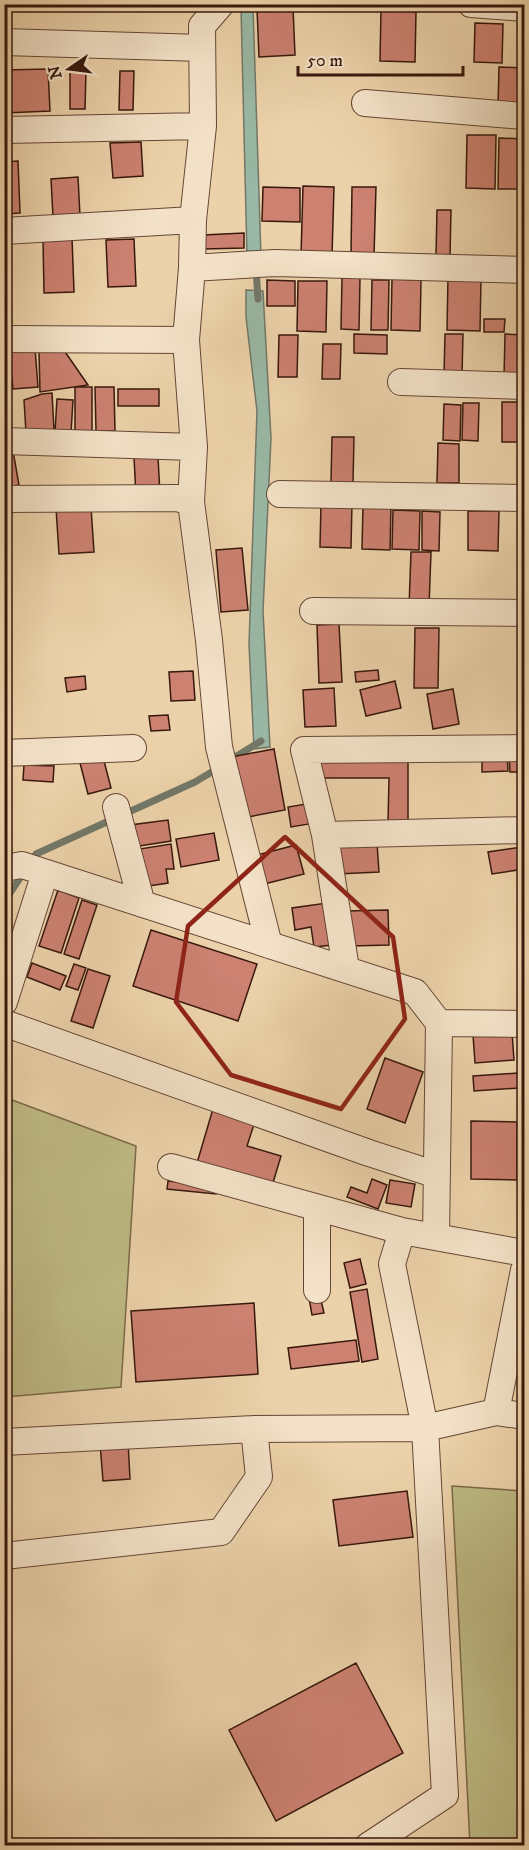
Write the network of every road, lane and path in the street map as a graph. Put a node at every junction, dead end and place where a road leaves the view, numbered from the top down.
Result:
1 (221, 4) edge
2 (471, 4) edge
3 (525, 8) edge
4 (4, 42) edge
5 (202, 48) junction
6 (365, 103) dead end
7 (525, 116) edge
8 (203, 126) junction
9 (4, 130) edge
10 (194, 220) junction
11 (4, 231) edge
12 (192, 268) junction
13 (525, 270) edge
14 (4, 339) edge
15 (186, 340) junction
16 (401, 382) dead end
17 (525, 386) edge
18 (4, 441) edge
19 (194, 447) junction
20 (280, 494) dead end
21 (525, 498) edge
22 (4, 499) edge
23 (191, 502) junction
24 (313, 611) dead end
25 (525, 613) edge
26 (133, 748) dead end
27 (525, 748) edge
28 (4, 753) edge
29 (116, 807) dead end
30 (525, 830) edge
31 (325, 835) junction
32 (4, 868) edge
33 (45, 873) junction
34 (142, 904) junction
35 (269, 945) junction
36 (346, 969) junction
37 (4, 1002) edge
38 (4, 1023) edge
39 (439, 1023) junction
40 (525, 1024) edge
41 (171, 1167) dead end
42 (437, 1176) junction
43 (317, 1208) junction
44 (402, 1231) junction
45 (436, 1237) junction
46 (525, 1253) edge
47 (525, 1270) edge
48 (317, 1290) dead end
49 (496, 1412) junction
50 (525, 1416) edge
51 (425, 1428) junction
52 (254, 1429) junction
53 (4, 1442) edge
54 (4, 1556) edge
55 (368, 1845) edge

1 - 5 street
2 - 3 street
4 - 5 street
5 - 8 street
6 - 7 street
8 - 9 street
8 - 10 street
10 - 11 street
10 - 12 street
12 - 13 street
12 - 15 street
14 - 15 street
15 - 19 street
16 - 17 street
18 - 19 street
19 - 23 street
20 - 21 street
22 - 23 street
23 - 35 street
24 - 25 street
26 - 28 street
27 - 31 street
29 - 34 street
30 - 31 street
31 - 36 street
32 - 33 street
33 - 34 street
33 - 37 street
34 - 35 street
35 - 36 street
36 - 39 street
38 - 42 street
39 - 40 street
39 - 42 street
41 - 43 street
42 - 45 street
43 - 44 street
43 - 48 street
44 - 45 street
44 - 51 street
45 - 46 street
47 - 49 street
49 - 50 street
49 - 51 street
51 - 52 street
51 - 55 street
52 - 53 street
52 - 54 street

